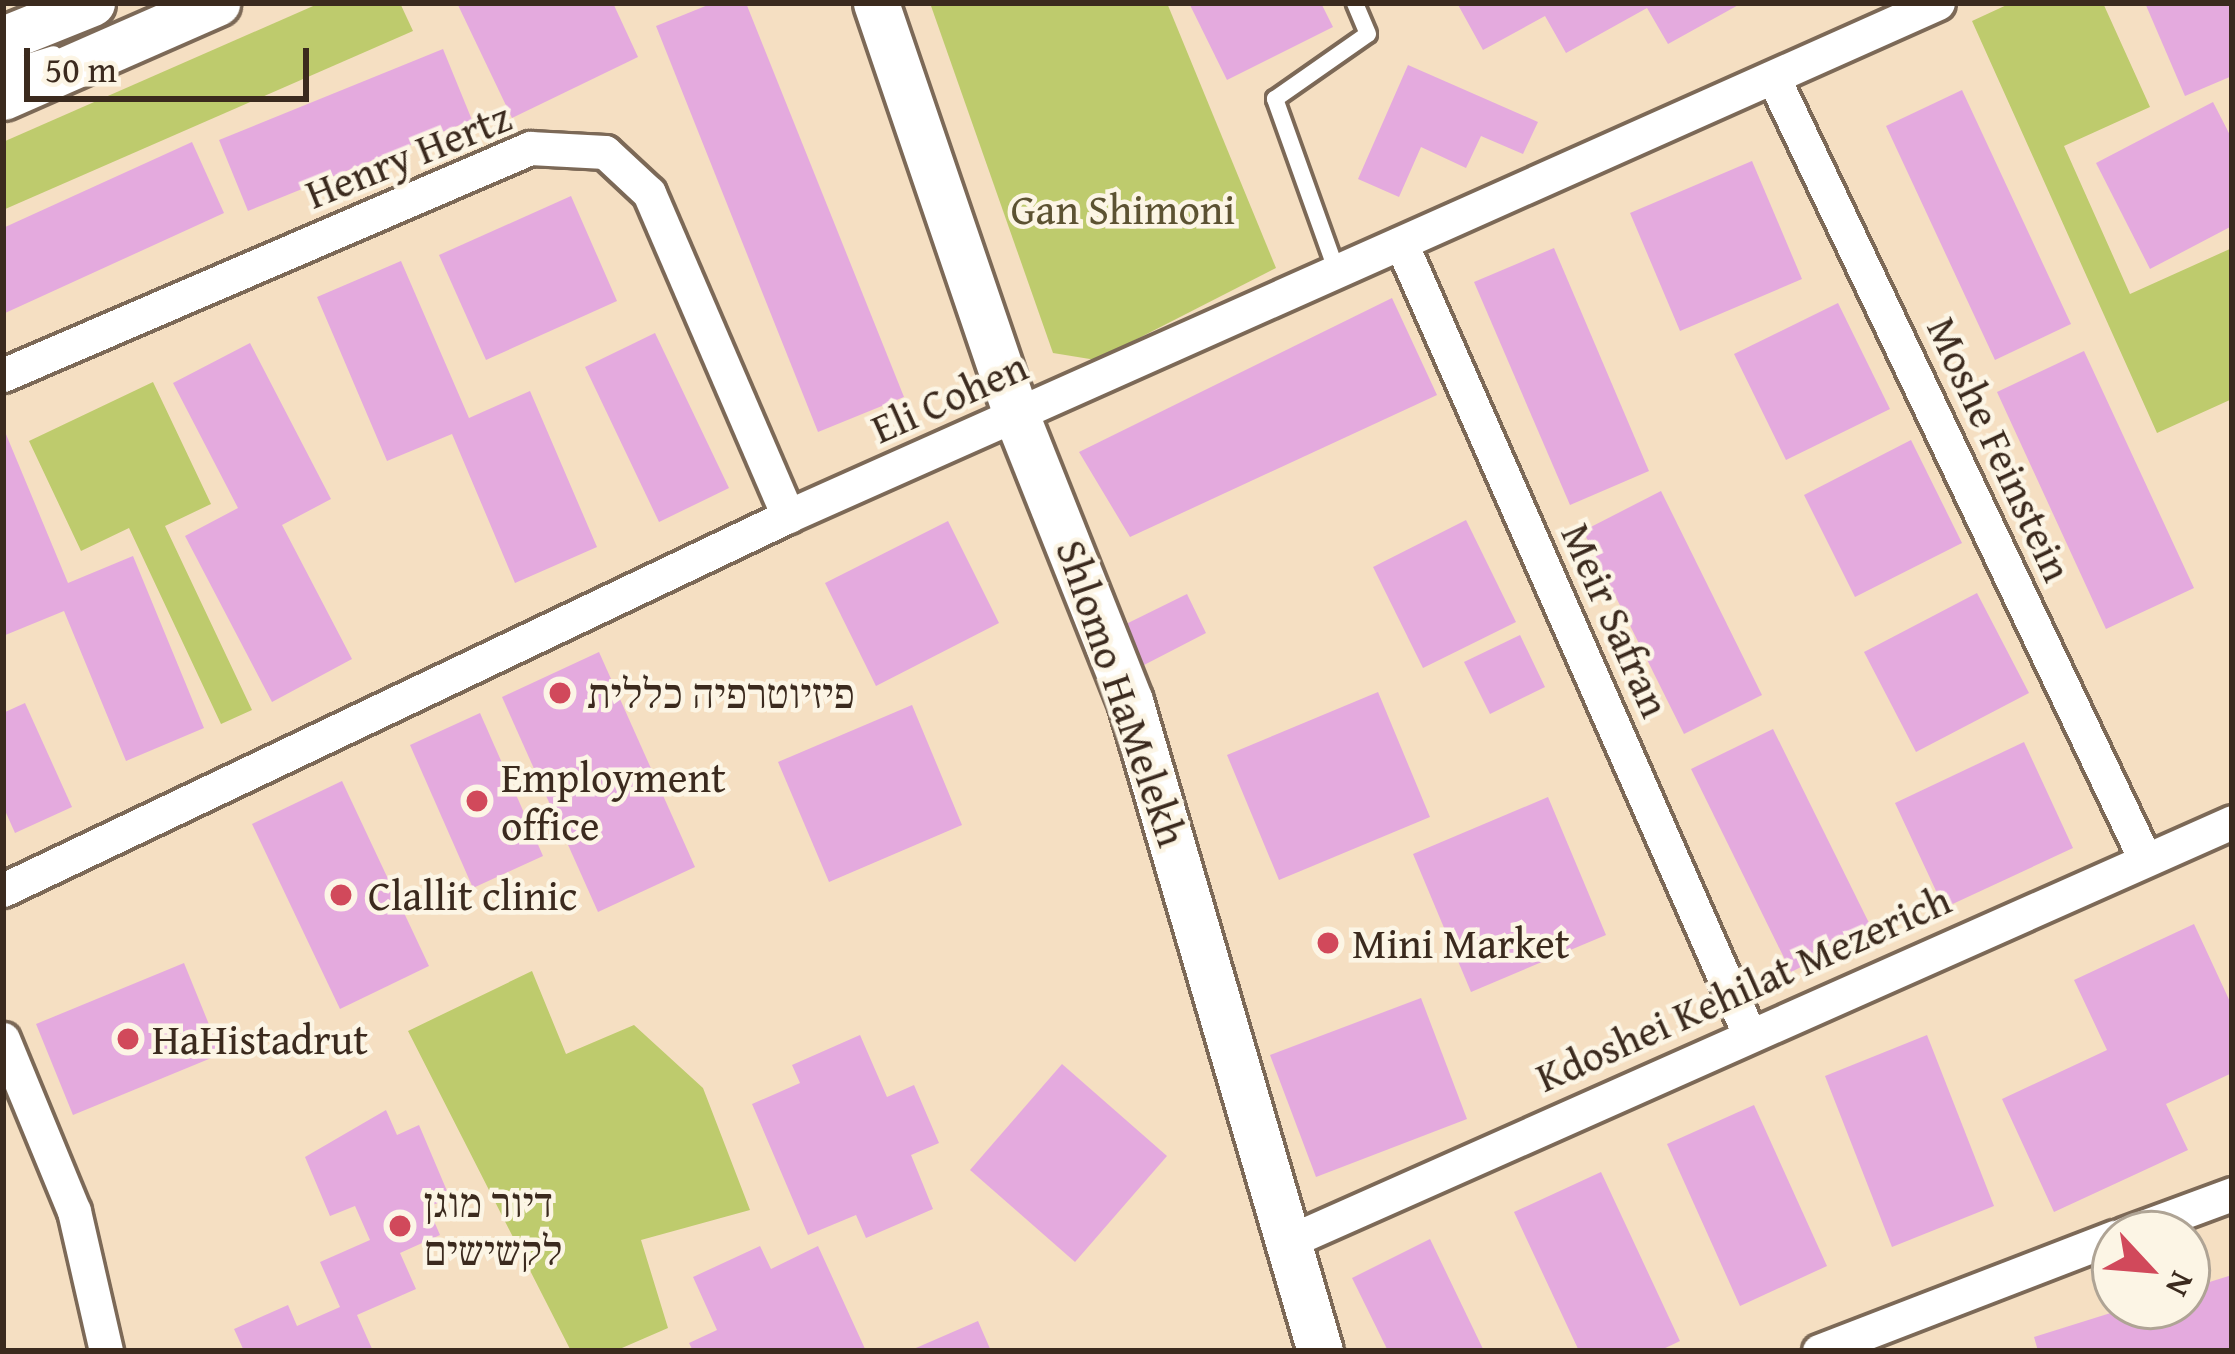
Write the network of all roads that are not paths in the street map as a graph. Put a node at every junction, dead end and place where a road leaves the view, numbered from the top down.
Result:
1 (92, 3) edge
2 (217, 3) edge
3 (863, 3) edge
4 (875, 3) edge
5 (1355, 3) edge
6 (1938, 3) edge
7 (143, 35) junction
8 (3, 39) edge
9 (887, 47) junction
10 (3, 70) edge
11 (1773, 76) junction
12 (3, 97) edge
13 (1401, 243) junction
14 (1337, 272) junction
15 (3, 376) edge
16 (1018, 417) junction
17 (788, 517) junction
18 (2232, 822) edge
19 (2145, 859) junction
20 (3, 890) edge
21 (1749, 1034) junction
22 (3, 1039) edge
23 (2232, 1195) edge
24 (2190, 1210) edge
25 (1292, 1240) junction
26 (2091, 1246) edge
27 (106, 1351) edge
28 (1320, 1351) edge
29 (1819, 1351) edge

1 - 8 street
2 - 7 street
3 - 9 street, Shlomo HaMelekh
4 - 9 street, Shlomo HaMelekh
5 - 14 lane
6 - 11 street, Eli Cohen
7 - 10 lane
7 - 12 street
9 - 16 street, Shlomo HaMelekh
11 - 13 street, Eli Cohen
11 - 19 street, Moshe Feinstein
13 - 14 street, Eli Cohen
13 - 21 street, Meir Safran
14 - 16 street, Eli Cohen
15 - 17 street, Henry Hertz
16 - 17 street, Eli Cohen
16 - 25 street, Shlomo HaMelekh
17 - 20 street, Eli Cohen
18 - 19 street, Kdoshei Kehilat Mezerich
19 - 21 street, Kdoshei Kehilat Mezerich
21 - 25 street, Kdoshei Kehilat Mezerich
22 - 27 street
23 - 24 street
25 - 28 street, Shlomo HaMelekh
26 - 29 street

